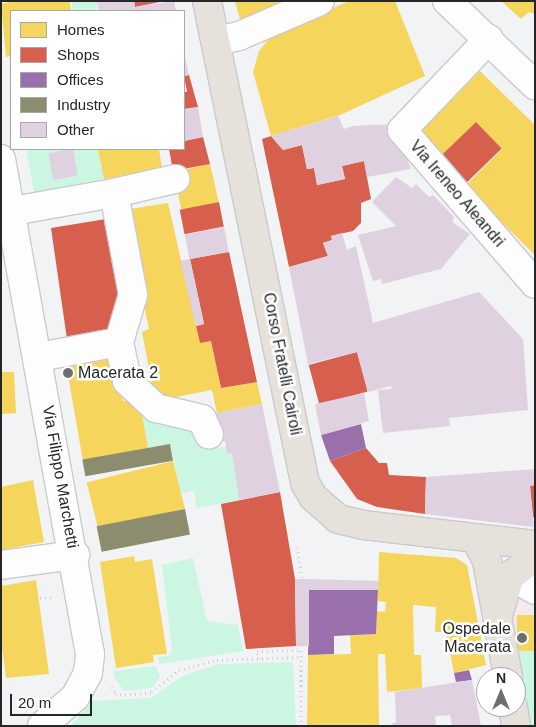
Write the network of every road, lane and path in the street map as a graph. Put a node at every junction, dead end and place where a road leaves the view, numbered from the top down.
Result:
1 (207, 1) edge
2 (320, 1) edge
3 (447, 1) edge
4 (488, 39) junction
5 (217, 41) junction
6 (535, 85) edge
7 (1, 159) edge
8 (175, 179) dead end
9 (114, 194) junction
10 (6, 212) edge
11 (535, 284) edge
12 (119, 342) junction
13 (40, 357) junction
14 (210, 434) dead end
15 (475, 538) junction
16 (535, 545) edge
17 (297, 547) dead end
18 (75, 555) junction
19 (535, 556) edge
20 (1, 565) edge
21 (510, 576) junction
22 (302, 579) dead end
23 (535, 590) edge
24 (56, 596) dead end
25 (40, 598) dead end
26 (498, 620) junction
27 (300, 657) junction
28 (258, 659) junction
29 (506, 667) edge
30 (108, 682) dead end
31 (42, 726) edge
32 (301, 726) edge

1 - 5 main road, Corso Fratelli Cairoli
2 - 5 street
3 - 4 street
4 - 6 street
4 - 11 street, Via Ireneo Aleandri
5 - 15 main road, Corso Fratelli Cairoli
7 - 10 street, Via Filippo Marchetti
8 - 9 street
9 - 10 street
9 - 12 street
10 - 13 street, Via Filippo Marchetti
12 - 13 street
12 - 14 street
13 - 18 street, Via Filippo Marchetti
15 - 16 main road, Corso Fratelli Cairoli
15 - 26 main road
17 - 22 path
18 - 20 street
18 - 31 street, Via Filippo Marchetti
19 - 21 main road
21 - 23 street
21 - 26 main road
24 - 25 path
26 - 29 main road
27 - 28 path
27 - 28 path
27 - 32 path
28 - 30 path

